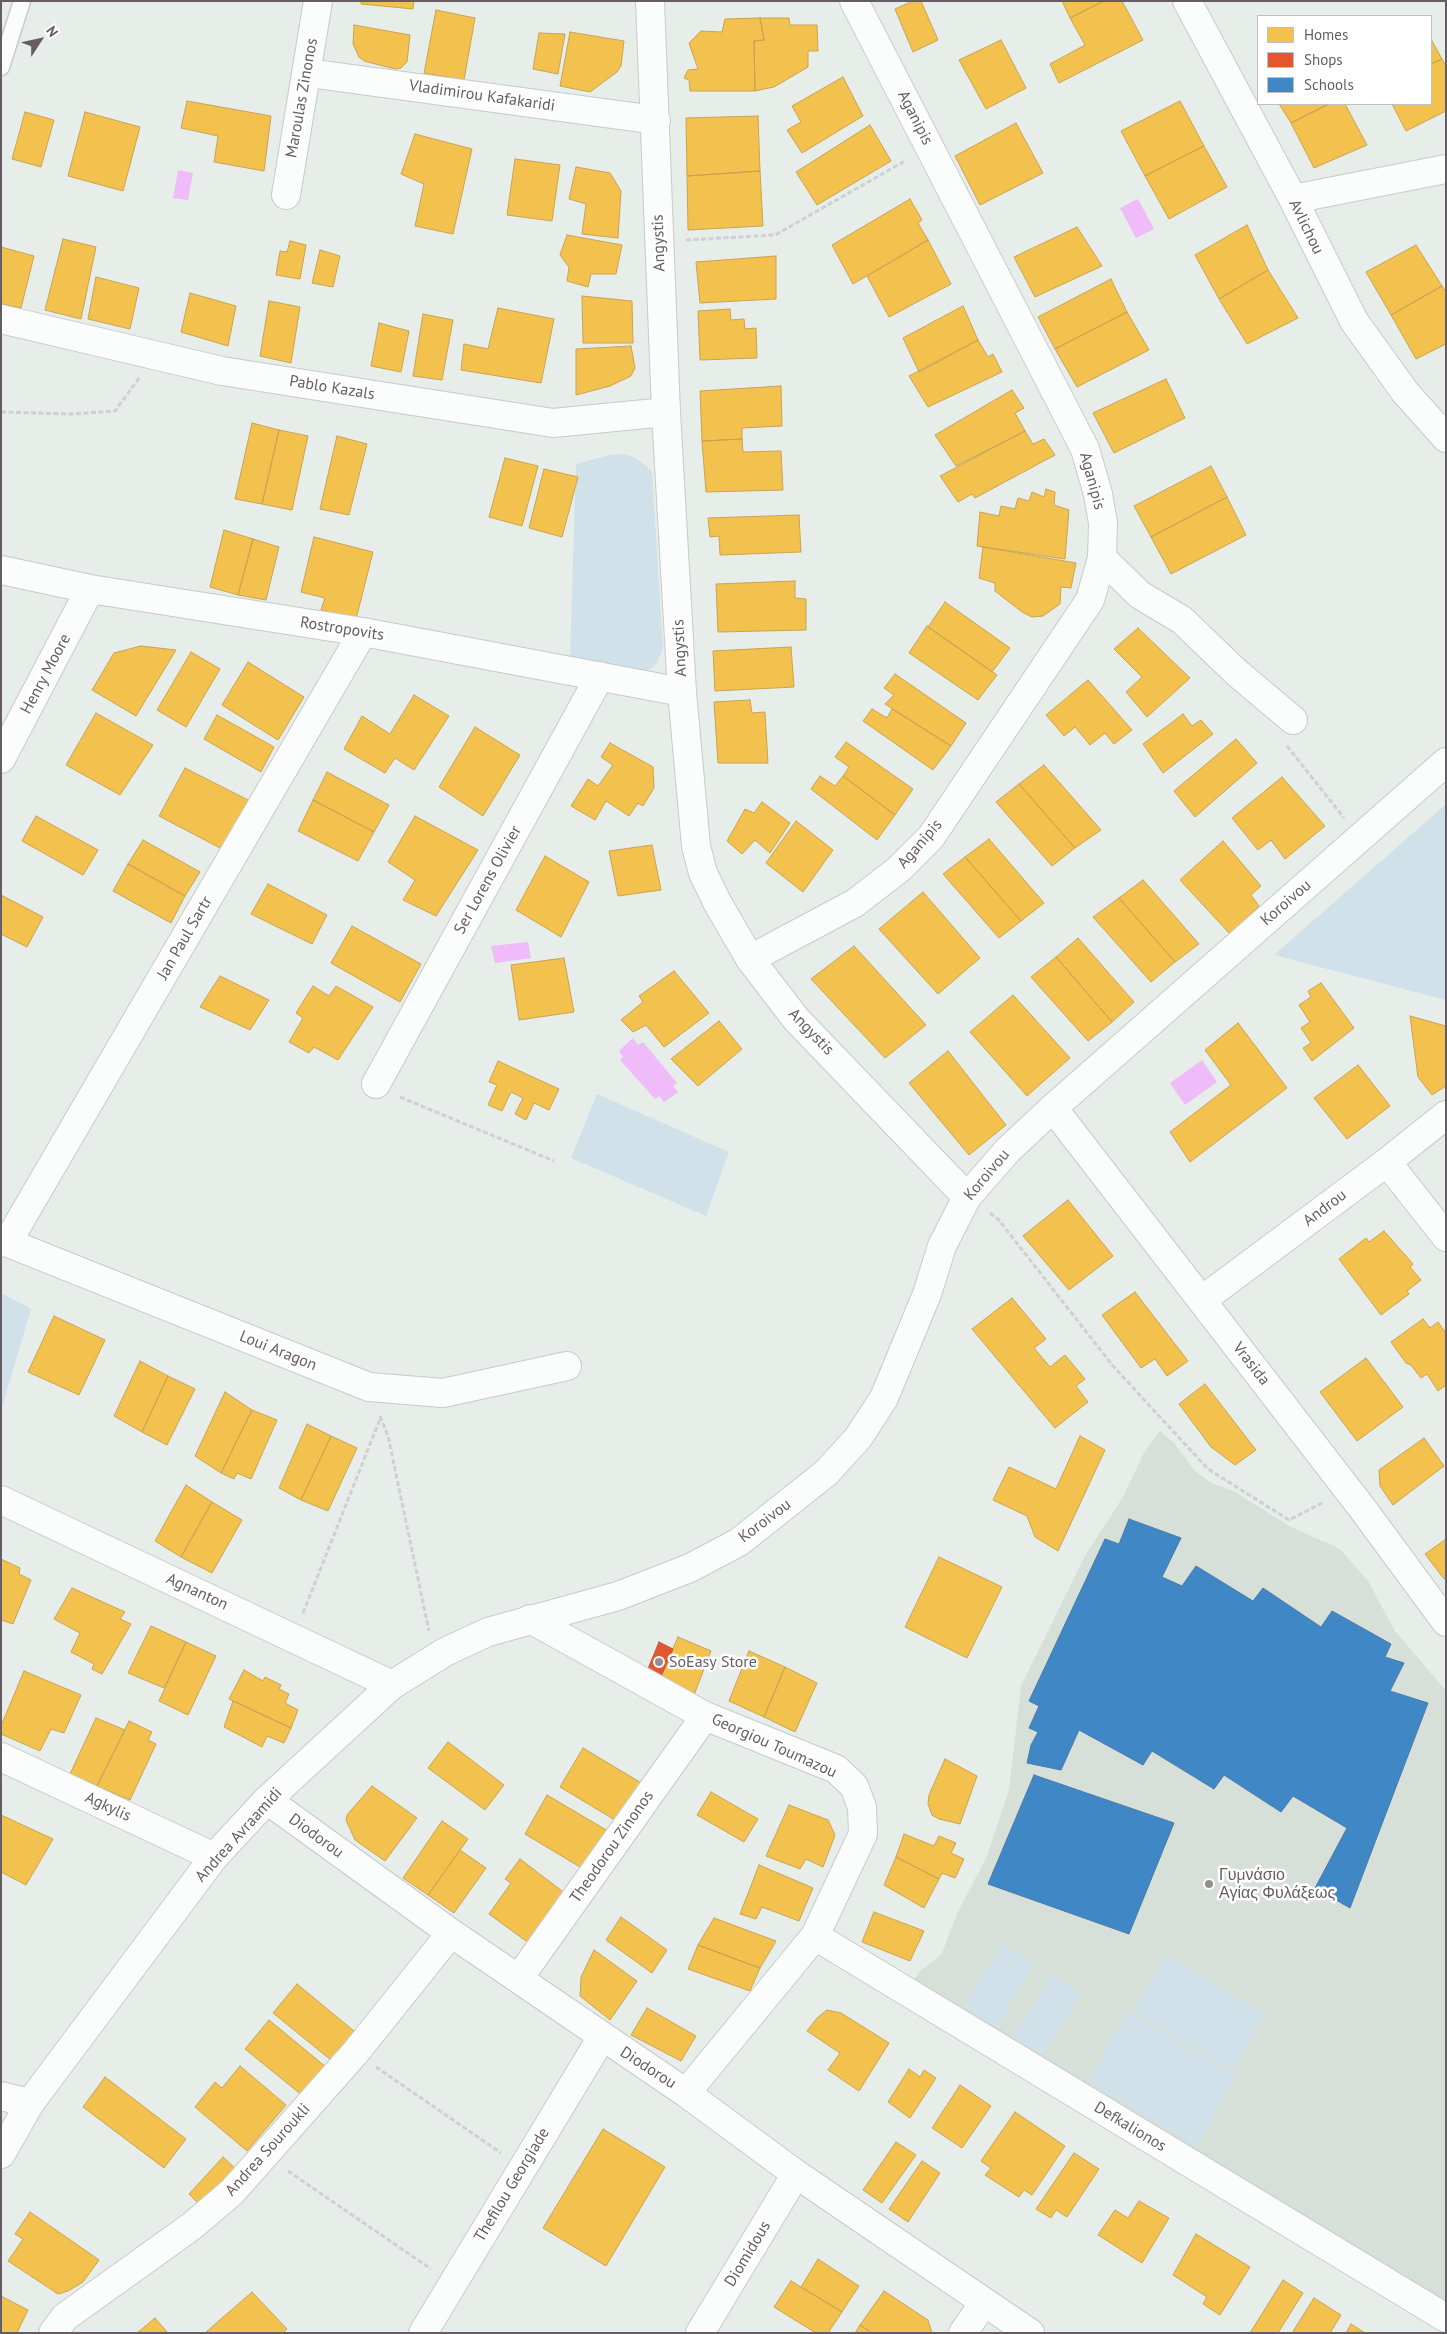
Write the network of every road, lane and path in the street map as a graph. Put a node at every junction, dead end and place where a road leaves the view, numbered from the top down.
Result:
1 (22, 1) edge
2 (318, 1) edge
3 (650, 1) edge
4 (854, 1) edge
5 (1187, 1) edge
6 (1, 67) edge
7 (308, 73) junction
8 (656, 120) junction
9 (930, 147) junction
10 (1446, 169) edge
11 (286, 195) dead end
12 (1293, 199) junction
13 (658, 241) junction
14 (1, 319) edge
15 (155, 356) junction
16 (1, 412) edge
17 (666, 412) junction
18 (1446, 438) edge
19 (1102, 558) junction
20 (1, 570) edge
21 (90, 589) junction
22 (363, 632) junction
23 (600, 676) junction
24 (682, 692) junction
25 (1293, 720) joint
26 (1, 759) edge
27 (1446, 762) edge
28 (1359, 838) junction
29 (750, 960) junction
30 (376, 1084) joint
31 (1053, 1108) junction
32 (1446, 1115) edge
33 (554, 1161) dead end
34 (1387, 1162) junction
35 (967, 1197) junction
36 (1446, 1237) edge
37 (4, 1241) edge
38 (1202, 1300) junction
39 (566, 1366) dead end
40 (369, 1387) junction
41 (381, 1419) junction
42 (1348, 1490) junction
43 (1, 1500) edge
44 (530, 1619) junction
45 (1446, 1622) edge
46 (293, 1638) junction
47 (445, 1652) junction
48 (392, 1685) junction
49 (705, 1716) junction
50 (1, 1757) edge
51 (267, 1800) junction
52 (214, 1857) junction
53 (451, 1933) junction
54 (815, 1936) junction
55 (519, 1978) junction
56 (602, 2037) junction
57 (355, 2053) junction
58 (686, 2093) junction
59 (1, 2096) edge
60 (30, 2103) junction
61 (1, 2154) edge
62 (264, 2155) junction
63 (523, 2168) junction
64 (796, 2174) junction
65 (453, 2284) junction
66 (984, 2302) junction
67 (1446, 2318) edge
68 (53, 2333) edge
69 (423, 2333) edge
70 (700, 2333) edge
71 (963, 2333) edge
72 (1030, 2333) edge

1 - 6 lane
2 - 7 street, Maroulas Zinonos
3 - 8 street, Angystis
4 - 9 street, Aganipis
5 - 12 street, Avlichou
7 - 8 street, Vladimirou Kafakaridi
7 - 11 street, Maroulas Zinonos
8 - 13 street, Angystis
9 - 13 path
9 - 19 street, Aganipis
10 - 12 street
12 - 18 street, Avlichou
13 - 17 street, Angystis
14 - 15 street, Pablo Kazals
15 - 16 path
15 - 17 street, Pablo Kazals
17 - 24 street, Angystis
19 - 25 street
19 - 29 street, Aganipis
20 - 21 street, Rostropovits
21 - 22 street, Rostropovits
21 - 26 street, Henry Moore
22 - 23 street, Rostropovits
22 - 37 street, Jan Paul Sartr
23 - 24 street, Rostropovits
23 - 30 street, Ser Lorens Olivier
24 - 29 street, Angystis
25 - 28 path
27 - 28 street, Koroivou
28 - 31 street, Koroivou
29 - 35 street, Angystis
30 - 33 path
31 - 35 street, Koroivou
31 - 38 street, Vrasida
32 - 34 street, Androu
34 - 36 street
34 - 38 street, Androu
35 - 42 path
35 - 44 street, Koroivou
37 - 40 street, Loui Aragon
38 - 42 street, Vrasida
39 - 40 street, Loui Aragon
40 - 41 path
41 - 46 path
41 - 47 path
42 - 45 street, Vrasida
43 - 46 street, Agnanton
44 - 47 street, Andrea Avraamidi
44 - 49 street, Georgiou Toumazou
46 - 48 street, Agnanton
47 - 48 street, Andrea Avraamidi
48 - 51 street, Andrea Avraamidi
49 - 54 street, Georgiou Toumazou
49 - 55 street, Theodorou Zinonos
50 - 52 street, Agkylis
51 - 52 street, Andrea Avraamidi
51 - 53 street, Diodorou
52 - 60 street, Andrea Avraamidi
53 - 55 street, Diodorou
53 - 57 street, Andrea Souroukli
54 - 58 street, Georgiou Toumazou
54 - 67 street, Defkalionos
55 - 56 street, Diodorou
56 - 58 street, Diodorou
56 - 63 street, Thefilou Georgiade
57 - 62 street, Andrea Souroukli
57 - 63 path
58 - 64 street, Diodorou
59 - 60 street
60 - 61 street, Andrea Avraamidi
62 - 65 path
62 - 68 street, Andrea Souroukli
63 - 65 street, Thefilou Georgiade
64 - 66 street, Diodorou
64 - 70 street, Diomidous
65 - 69 street, Thefilou Georgiade
66 - 71 street
66 - 72 street, Diodorou

